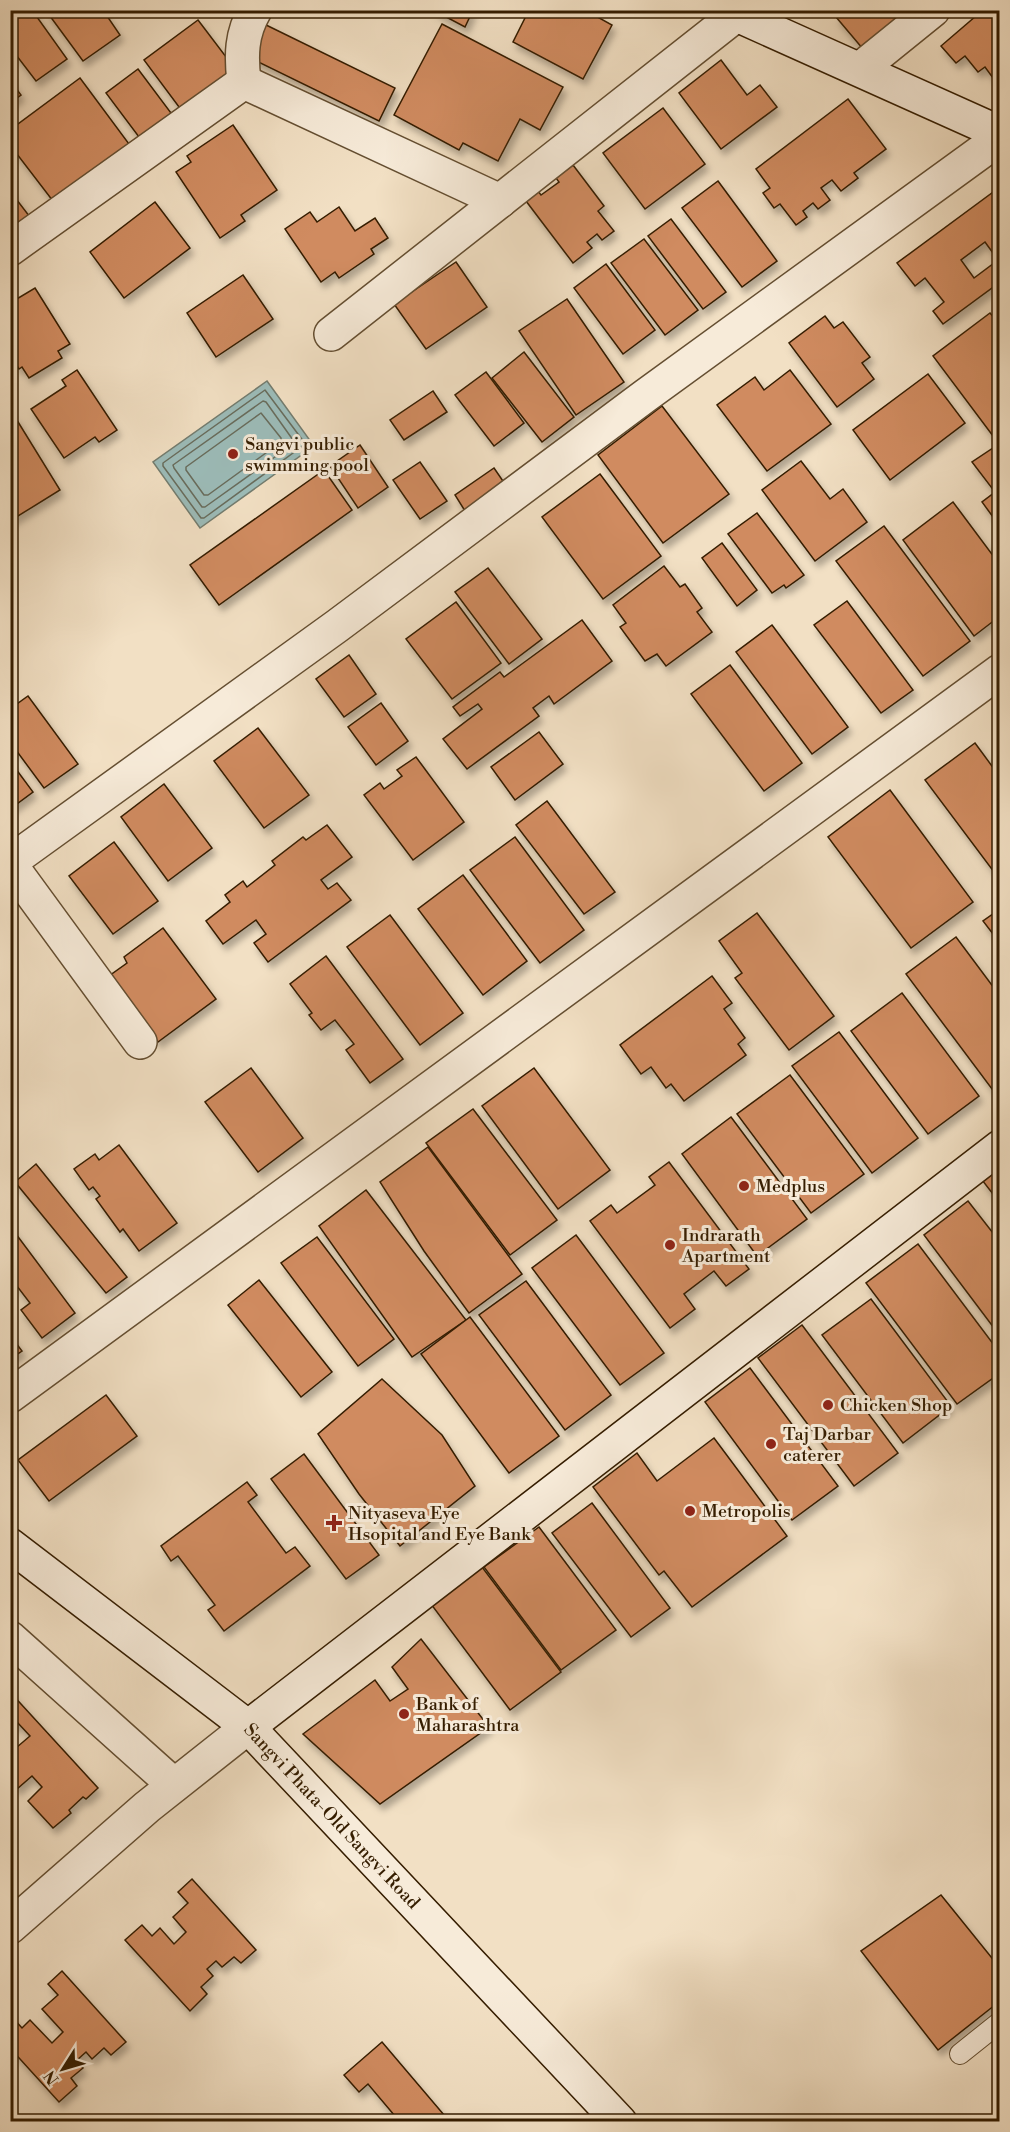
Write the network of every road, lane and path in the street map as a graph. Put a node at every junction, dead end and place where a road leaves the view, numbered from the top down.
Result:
1 (255, 10) edge
2 (933, 10) edge
3 (731, 13) edge
4 (860, 69) junction
5 (243, 82) junction
6 (999, 133) edge
7 (999, 138) edge
8 (500, 201) junction
9 (10, 249) edge
10 (331, 334) dead end
11 (999, 671) edge
12 (10, 863) edge
13 (140, 1042) dead end
14 (999, 1147) edge
15 (10, 1396) edge
16 (10, 1545) edge
17 (10, 1638) edge
18 (248, 1727) junction
19 (174, 1785) junction
20 (10, 1926) edge
21 (999, 2022) edge
22 (960, 2054) dead end
23 (620, 2121) edge

1 - 5 street
2 - 4 street
3 - 4 street
3 - 8 street
4 - 6 street
5 - 8 street
5 - 9 street
7 - 12 street
8 - 10 street
11 - 15 street
12 - 13 street
14 - 18 street
16 - 18 street, Sangvi Phata-Old Sangvi Road
17 - 19 street
18 - 19 street
18 - 23 street, Sangvi Phata-Old Sangvi Road
19 - 20 street
21 - 22 lane

